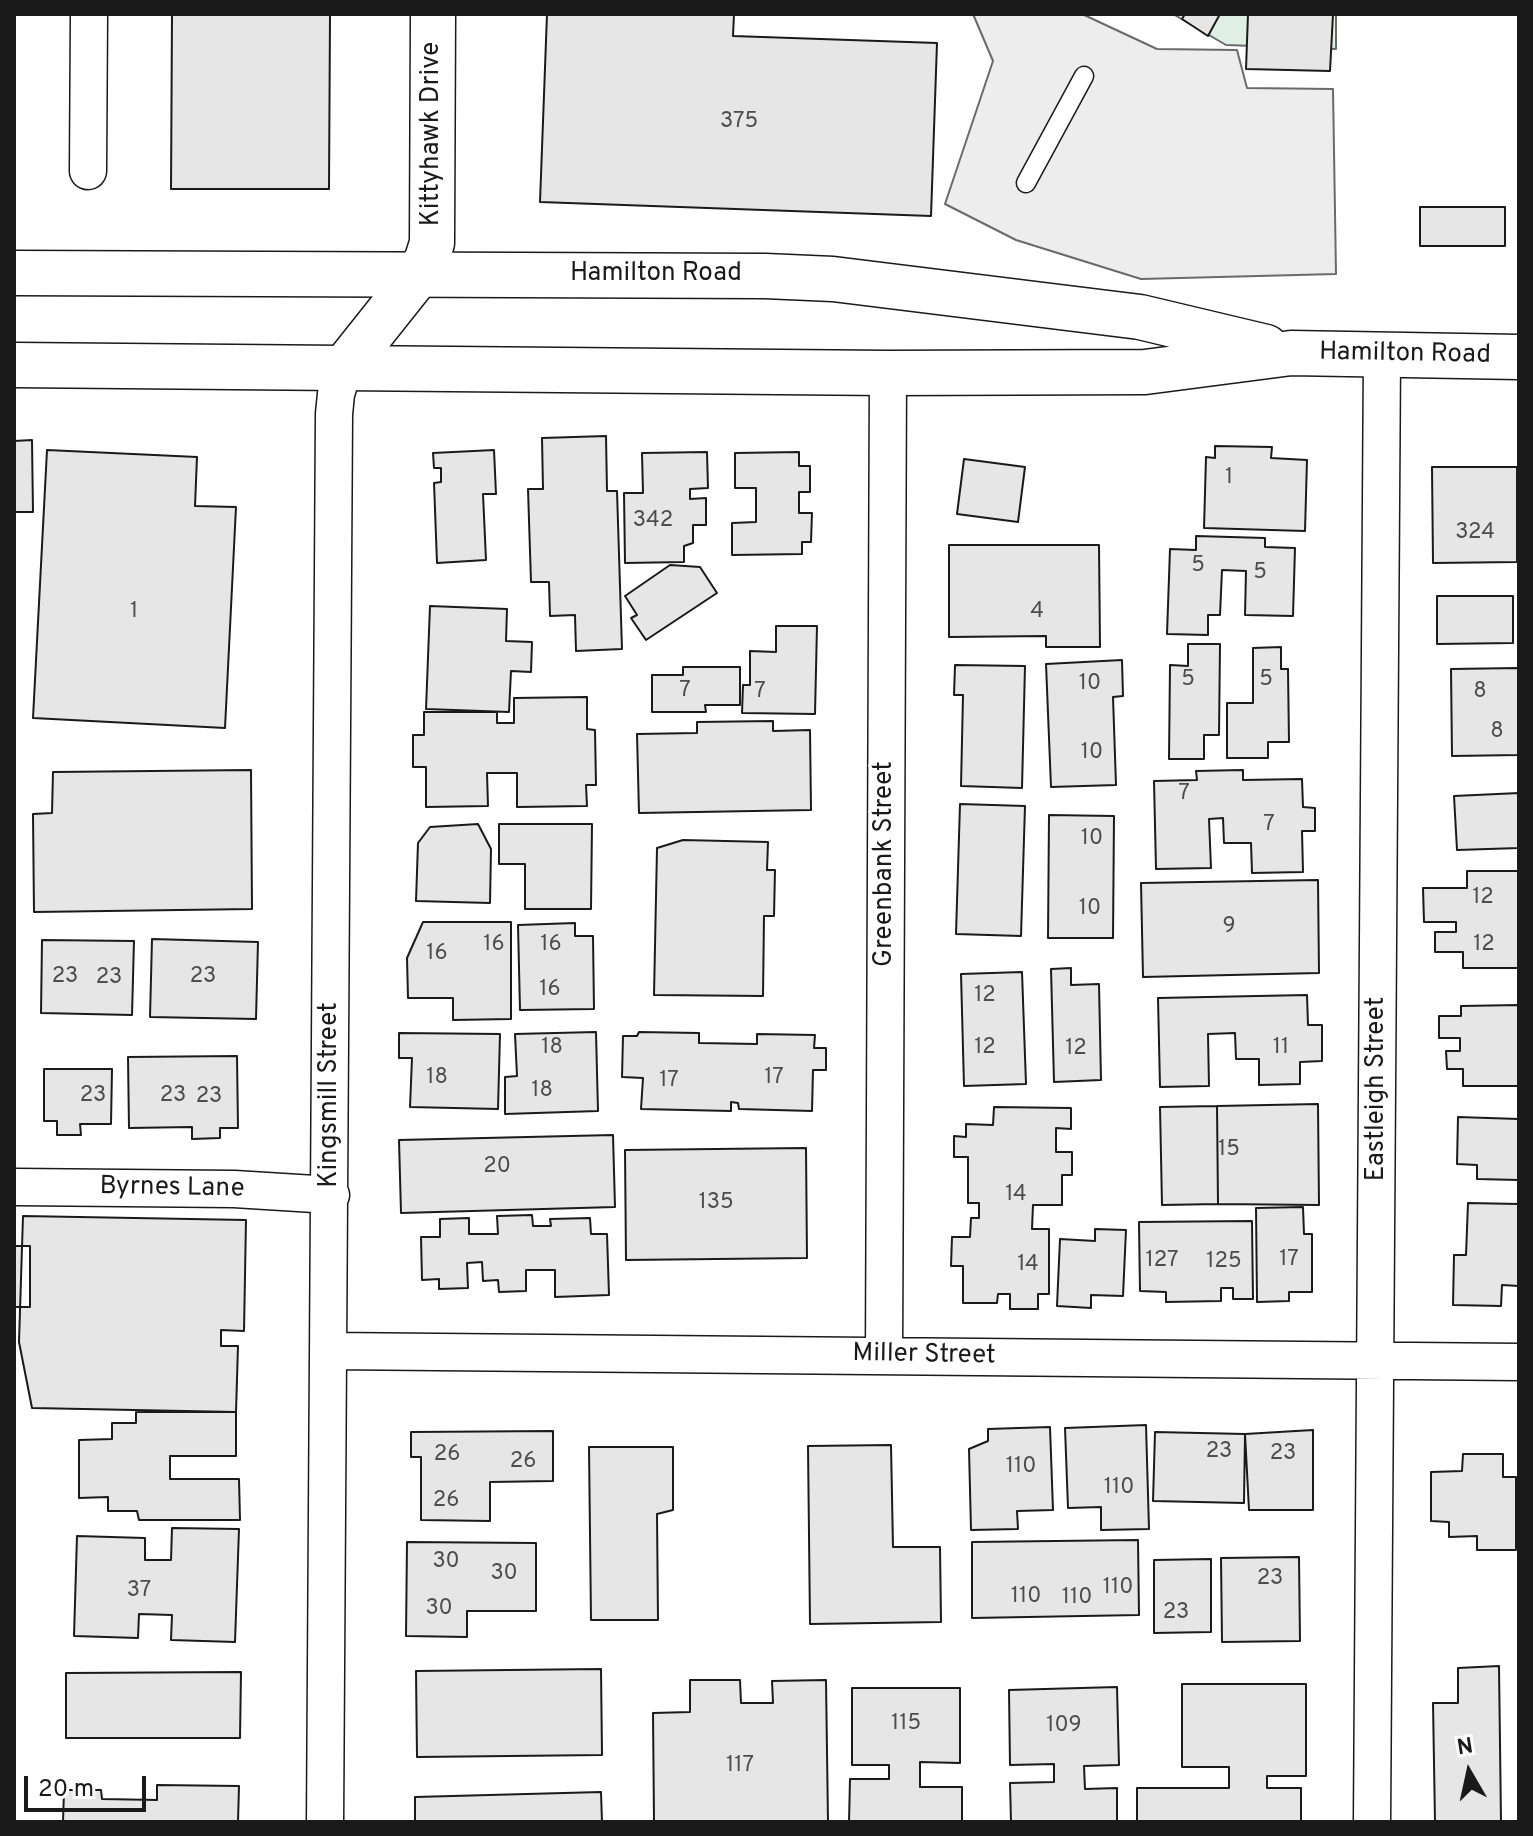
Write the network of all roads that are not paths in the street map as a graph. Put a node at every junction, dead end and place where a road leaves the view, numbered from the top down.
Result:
1 (89, 14) edge
2 (433, 14) edge
3 (1084, 76) dead end
4 (88, 171) dead end
5 (1026, 183) dead end
6 (14, 273) edge
7 (418, 275) junction
8 (1291, 353) junction
9 (1382, 356) junction
10 (1519, 357) edge
11 (14, 365) edge
12 (344, 368) junction
13 (888, 373) junction
14 (14, 1187) edge
15 (331, 1195) junction
16 (330, 1351) junction
17 (884, 1355) junction
18 (1377, 1360) junction
19 (1519, 1362) edge
20 (325, 1822) edge
21 (1372, 1822) edge

1 - 4 street
2 - 7 main road, Kittyhawk Drive
3 - 5 lane
6 - 7 main road, Hamilton Road
7 - 8 main road, Hamilton Road
7 - 12 main road, Kittyhawk Drive
8 - 9 main road, Hamilton Road
8 - 13 main road, Hamilton Road
9 - 10 main road, Hamilton Road
9 - 18 street, Eastleigh Street
11 - 12 main road, Hamilton Road
12 - 13 main road, Hamilton Road
12 - 15 street, Kingsmill Street
13 - 17 street, Greenbank Street
14 - 15 street, Byrnes Lane
15 - 16 street, Kingsmill Street
16 - 17 street, Miller Street
16 - 20 street, Kingsmill Street
17 - 18 street, Miller Street
18 - 19 street, Miller Street
18 - 21 street, Eastleigh Street

